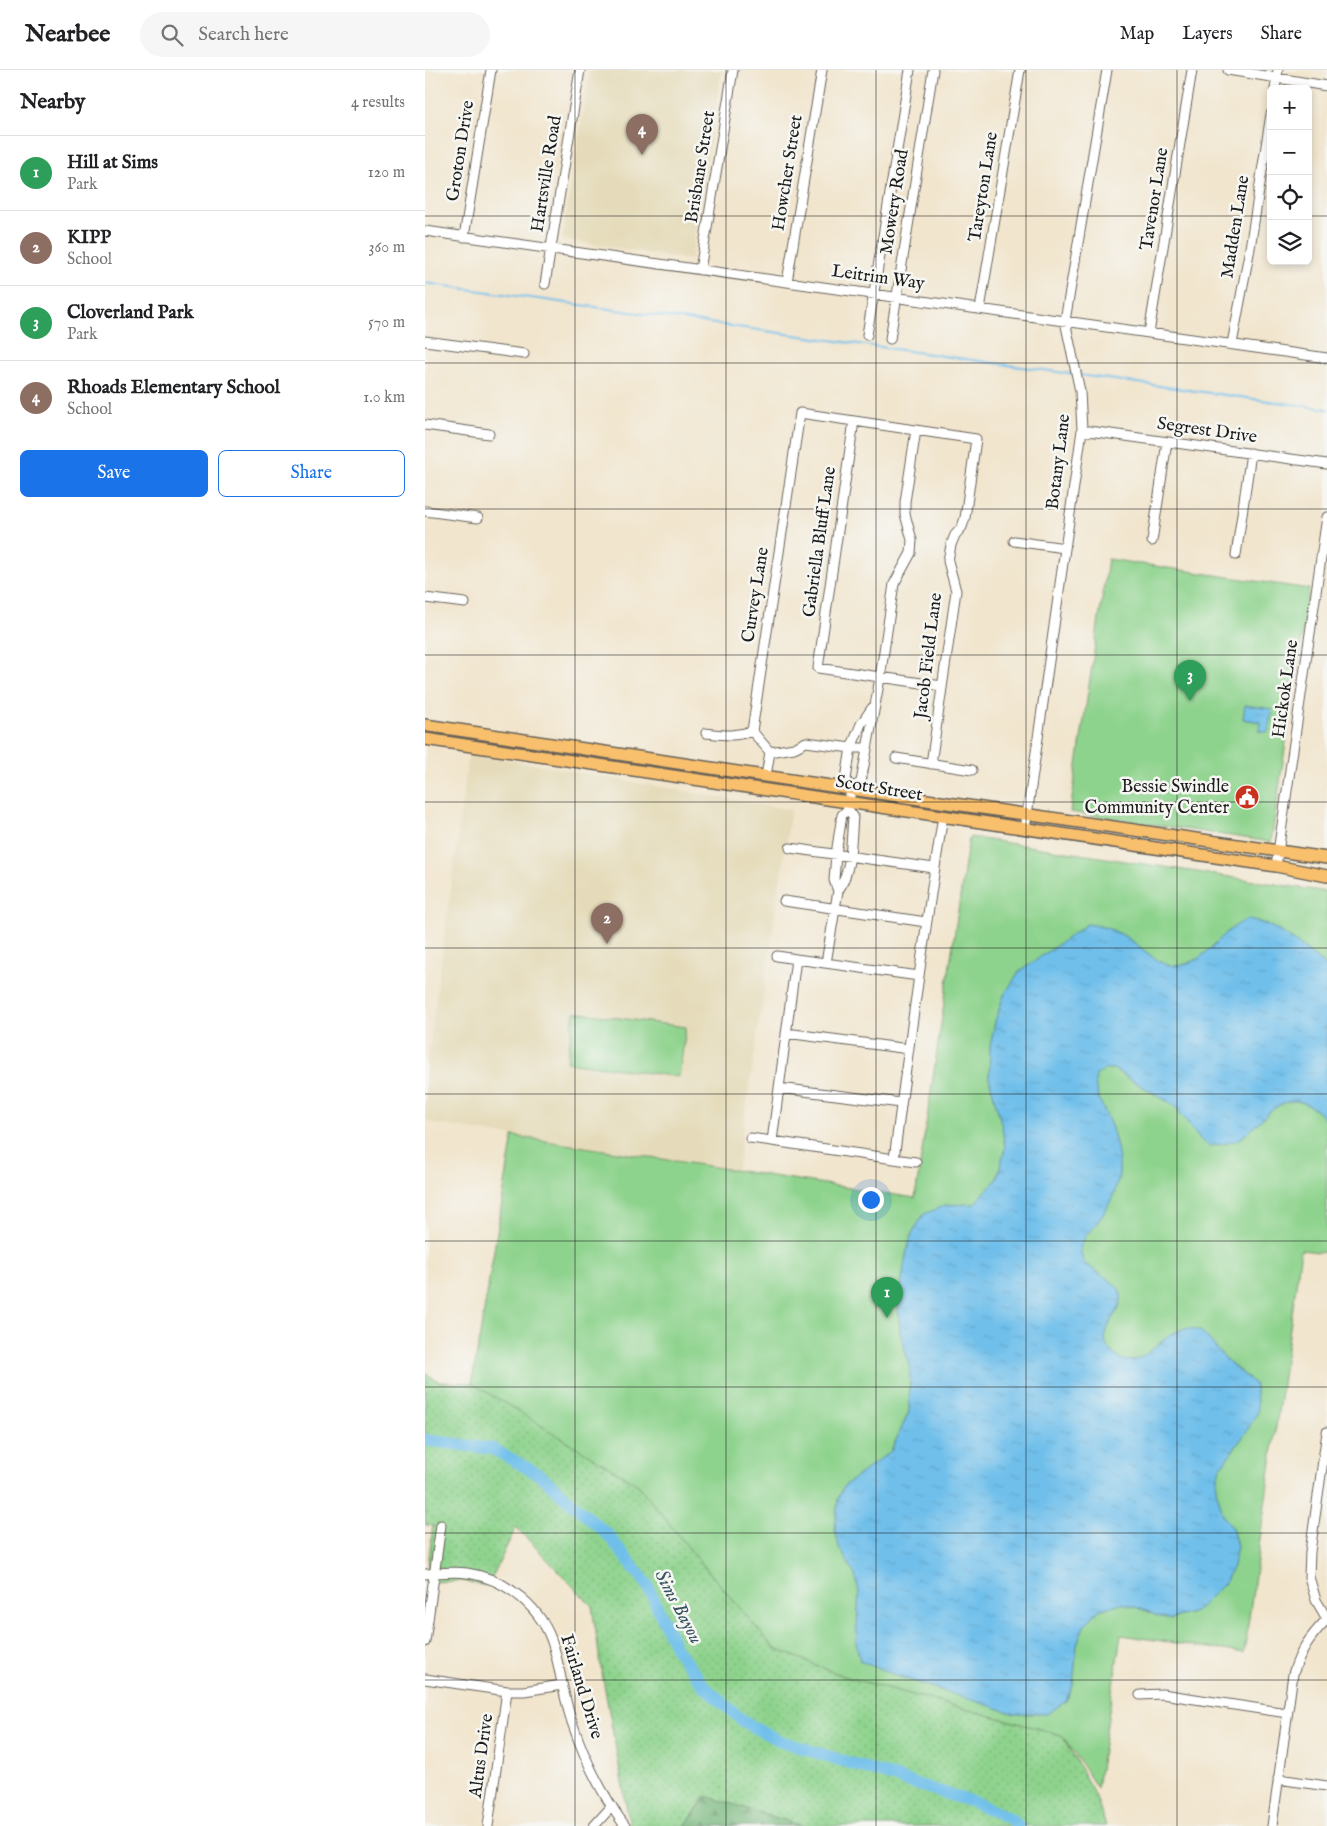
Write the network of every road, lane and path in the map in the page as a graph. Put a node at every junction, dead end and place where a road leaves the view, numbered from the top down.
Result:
1 (491, 70) edge
2 (580, 70) edge
3 (733, 70) edge
4 (822, 70) edge
5 (910, 70) edge
6 (933, 70) edge
7 (1020, 70) edge
8 (1107, 70) edge
9 (1193, 70) edge
10 (1228, 70) edge
11 (1277, 74) edge
12 (1327, 86) edge
13 (1268, 130) edge
14 (425, 231) edge
15 (464, 236) junction
16 (551, 249) junction
17 (700, 270) junction
18 (787, 282) junction
19 (545, 284) dead end
20 (873, 294) junction
21 (896, 297) junction
22 (980, 309) junction
23 (1065, 321) junction
24 (1149, 333) junction
25 (867, 335) dead end
26 (890, 339) dead end
27 (425, 341) edge
28 (1232, 344) junction
29 (524, 354) dead end
30 (1327, 358) edge
31 (854, 421) junction
32 (425, 425) edge
33 (916, 430) junction
34 (1081, 430) junction
35 (489, 434) dead end
36 (1167, 442) junction
37 (1251, 453) junction
38 (1327, 464) edge
39 (425, 511) edge
40 (1327, 517) edge
41 (478, 518) dead end
42 (1014, 541) dead end
43 (1152, 541) dead end
44 (1065, 548) junction
45 (1325, 549) edge
46 (1235, 554) dead end
47 (425, 598) edge
48 (465, 604) dead end
49 (880, 678) junction
50 (942, 686) junction
51 (875, 704) junction
52 (425, 725) edge
53 (752, 731) junction
54 (705, 733) dead end
55 (425, 739) edge
56 (851, 748) junction
57 (866, 748) junction
58 (585, 749) junction
59 (770, 752) junction
60 (896, 758) dead end
61 (583, 762) junction
62 (931, 764) junction
63 (699, 766) junction
64 (972, 770) dead end
65 (766, 776) junction
66 (697, 779) junction
67 (851, 789) junction
68 (849, 805) junction
69 (1027, 815) junction
70 (943, 816) junction
71 (1025, 829) junction
72 (1152, 832) junction
73 (839, 835) junction
74 (851, 836) junction
75 (790, 848) dead end
76 (1150, 848) junction
77 (1279, 851) junction
78 (835, 854) junction
79 (849, 856) junction
80 (1327, 858) edge
81 (1277, 866) junction
82 (935, 868) junction
83 (1327, 876) edge
84 (838, 891) junction
85 (784, 901) dead end
86 (835, 909) junction
87 (926, 922) junction
88 (777, 956) dead end
89 (796, 959) junction
90 (826, 963) junction
91 (919, 976) junction
92 (786, 1033) junction
93 (909, 1049) junction
94 (779, 1088) junction
95 (901, 1103) junction
96 (750, 1138) dead end
97 (772, 1142) junction
98 (894, 1159) junction
99 (916, 1162) dead end
100 (1327, 1432) edge
101 (1322, 1498) edge
102 (441, 1524) dead end
103 (430, 1574) edge
104 (1327, 1619) edge
105 (425, 1642) edge
106 (425, 1679) edge
107 (562, 1685) junction
108 (507, 1691) junction
109 (1140, 1696) dead end
110 (1287, 1713) junction
111 (1278, 1780) junction
112 (1327, 1786) edge
113 (612, 1806) junction
114 (488, 1826) edge
115 (594, 1826) edge
116 (625, 1826) edge
117 (1272, 1826) edge

1 - 15 street, Groton Drive
2 - 16 street, Hartsville Road
3 - 17 street, Brisbane Street
4 - 18 street, Howcher Street
5 - 20 street, Mowery Road
6 - 21 street, Mowery Road
7 - 22 street, Tareyton Lane
8 - 23 street, Botany Lane
9 - 24 street, Tavenor Lane
10 - 11 street
11 - 12 street
13 - 28 street, Madden Lane
14 - 15 street, Leitrim Way
15 - 16 street, Leitrim Way
16 - 17 street, Leitrim Way
16 - 19 street, Hartsville Road
17 - 18 street, Leitrim Way
18 - 20 street, Leitrim Way
20 - 21 street, Leitrim Way
20 - 25 street, Mowery Road
21 - 22 street, Leitrim Way
21 - 26 street, Mowery Road
22 - 23 street, Leitrim Way
23 - 24 street, Leitrim Way
23 - 34 street, Botany Lane
24 - 28 street, Leitrim Way
27 - 29 street
28 - 30 street, Leitrim Way
31 - 33 street
31 - 49 street, Gabriella Bluff Lane
31 - 53 street, Curvey Lane
32 - 35 street
33 - 49 street
33 - 50 street, Jacob Field Lane
34 - 36 street, Segrest Drive
34 - 44 street, Botany Lane
36 - 37 street, Segrest Drive
36 - 43 street
37 - 38 street, Segrest Drive
37 - 46 street
39 - 41 street
40 - 45 street, Hickok Lane
42 - 44 street
44 - 69 street, Botany Lane
45 - 77 street, Hickok Lane
47 - 48 street
49 - 50 street
49 - 51 street
50 - 62 street, Jacob Field Lane
51 - 56 street
51 - 57 street
52 - 58 main road, Scott Street
53 - 54 street
53 - 59 street
55 - 61 main road, Scott Street
56 - 57 street
56 - 59 street
56 - 67 street
57 - 67 street
58 - 61 main road
58 - 63 main road, Scott Street
59 - 65 street
60 - 62 street
61 - 66 main road, Scott Street
62 - 64 street
63 - 65 main road, Scott Street
63 - 66 main road
65 - 67 main road, Scott Street
66 - 68 main road, Scott Street
67 - 68 street
67 - 69 main road, Scott Street
68 - 70 main road, Scott Street
68 - 73 street
68 - 74 street
69 - 71 street, Botany Lane
69 - 72 main road, Scott Street
70 - 71 main road, Scott Street
70 - 82 street
71 - 76 main road, Scott Street
72 - 76 main road
72 - 77 main road, Scott Street
73 - 74 street
73 - 78 street
74 - 79 street
75 - 78 street
76 - 81 main road, Scott Street
77 - 80 main road, Scott Street
77 - 81 street, Hickok Lane
78 - 79 street
78 - 84 street
79 - 82 street
79 - 84 street
81 - 83 main road, Scott Street
82 - 87 street
84 - 86 street
85 - 86 street
86 - 87 street
86 - 90 street
87 - 91 street
88 - 89 street
89 - 90 street
89 - 92 street
90 - 91 street
91 - 93 street
92 - 93 street
92 - 94 street
93 - 95 street
94 - 95 street
94 - 97 street
95 - 98 street
96 - 97 street
97 - 98 street
98 - 99 street
100 - 101 street
101 - 104 street
102 - 103 street
103 - 105 street
103 - 107 street, Fairland Drive
104 - 110 street
106 - 108 street
107 - 108 street
107 - 113 street, Fairland Drive
108 - 114 street, Altus Drive
109 - 110 street
110 - 111 street
111 - 112 street
111 - 117 street
113 - 115 street
113 - 116 street, Fairland Drive

